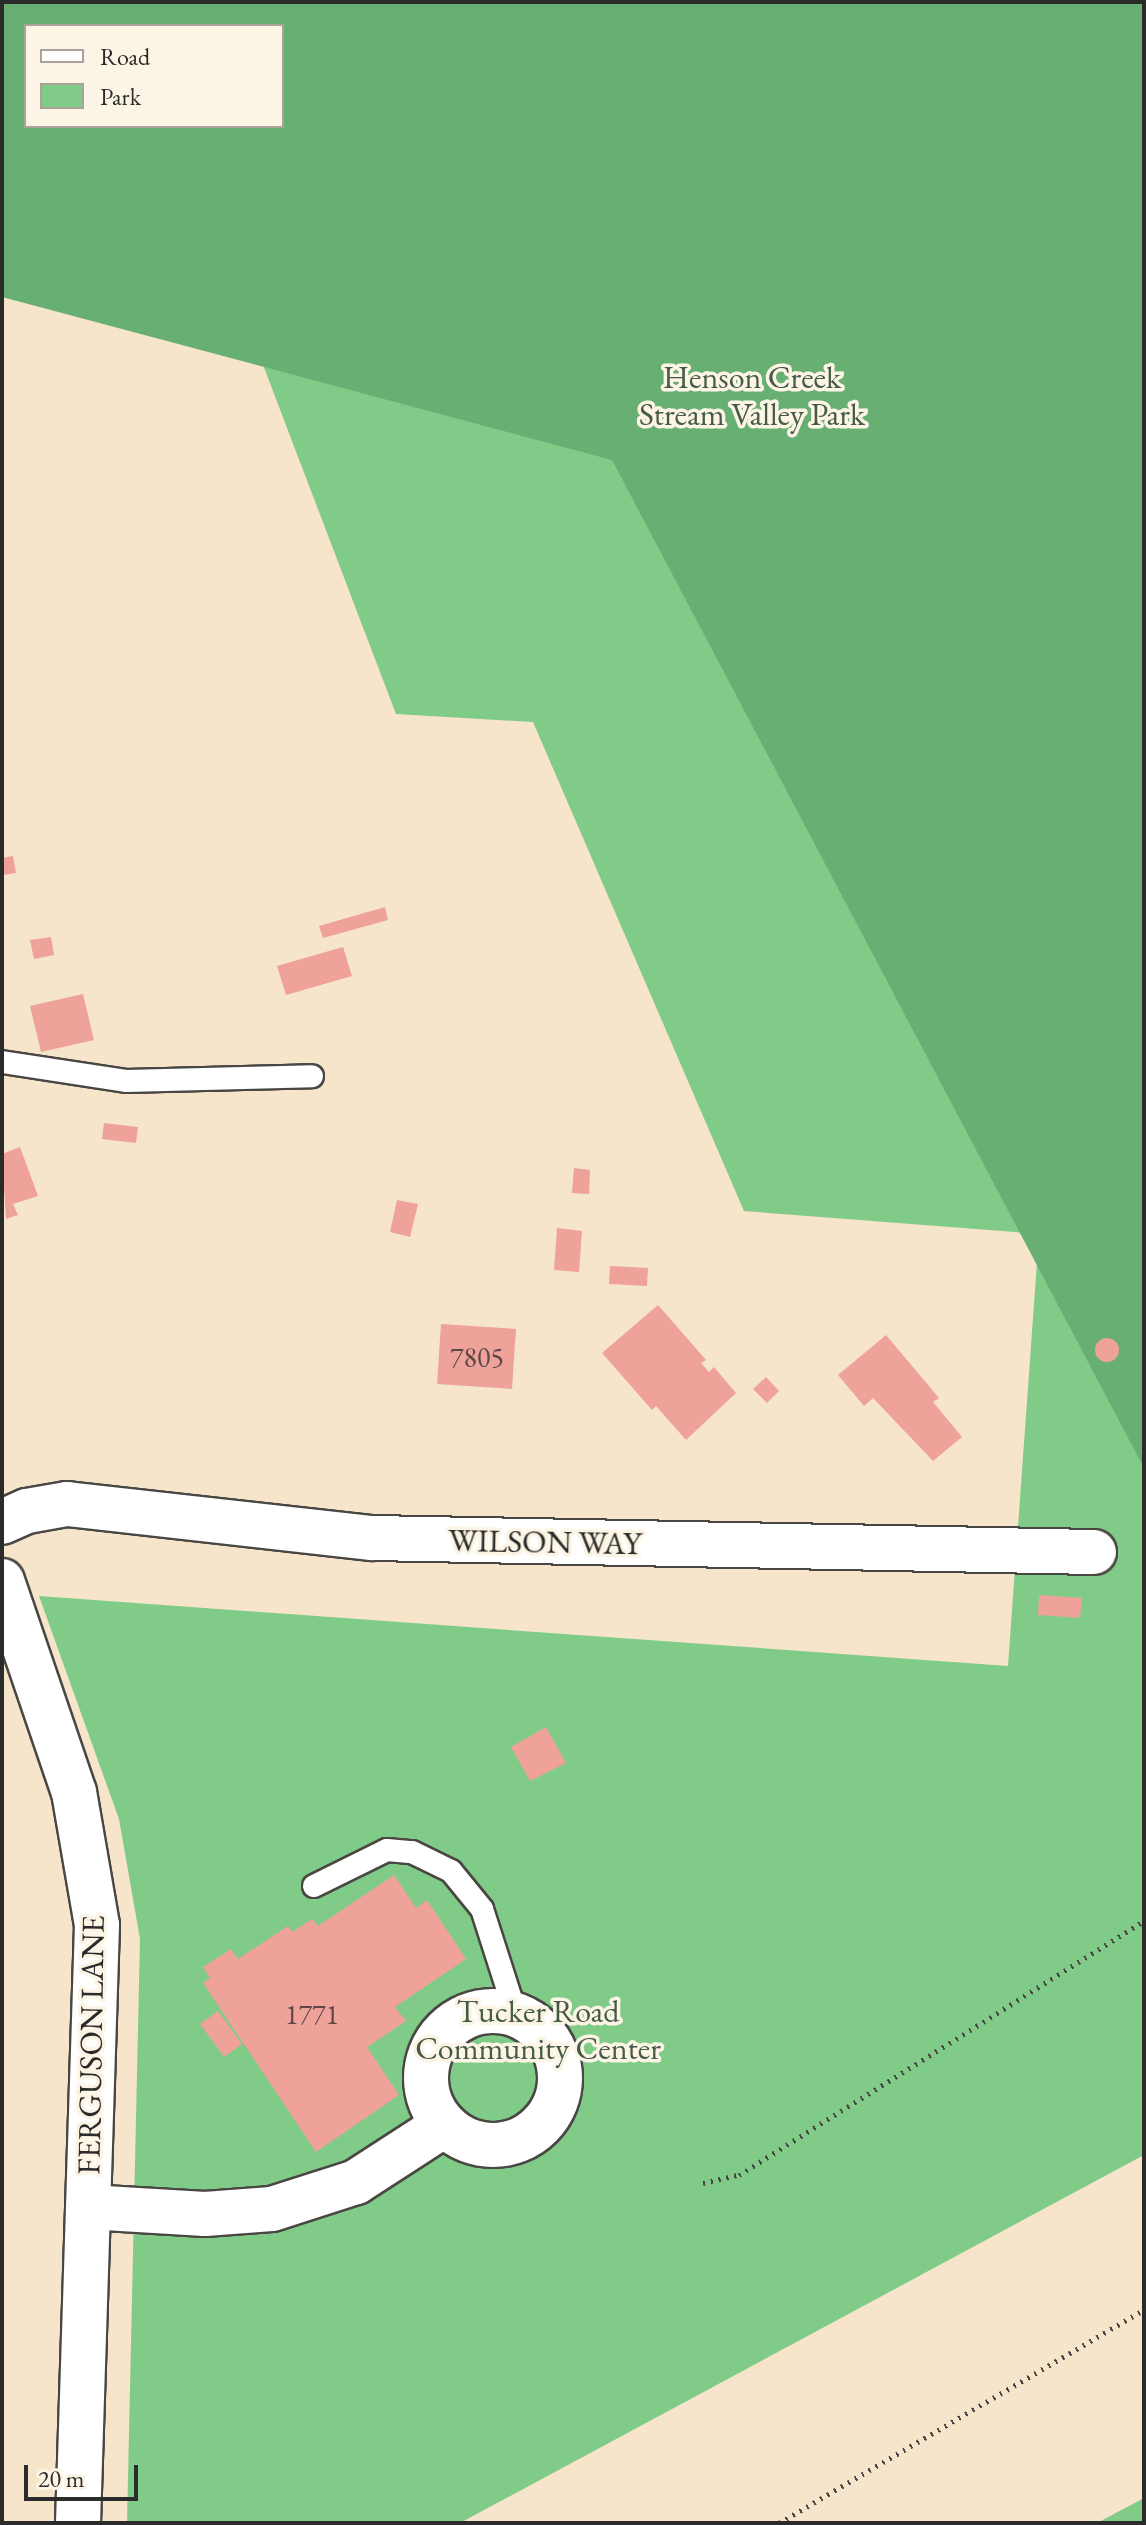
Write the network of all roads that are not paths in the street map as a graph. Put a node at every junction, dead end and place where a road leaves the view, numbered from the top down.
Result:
1 (2, 1062) edge
2 (312, 1076) dead end
3 (2, 1522) edge
4 (1094, 1552) dead end
5 (2, 1581) edge
6 (314, 1886) dead end
7 (516, 2015) junction
8 (444, 2125) junction
9 (88, 2207) junction
10 (78, 2523) edge

1 - 2 lane
3 - 4 street, WILSON WAY
5 - 9 street, FERGUSON LANE
6 - 7 lane
7 - 8 street
7 - 8 street
8 - 9 street
9 - 10 street, FERGUSON LANE

